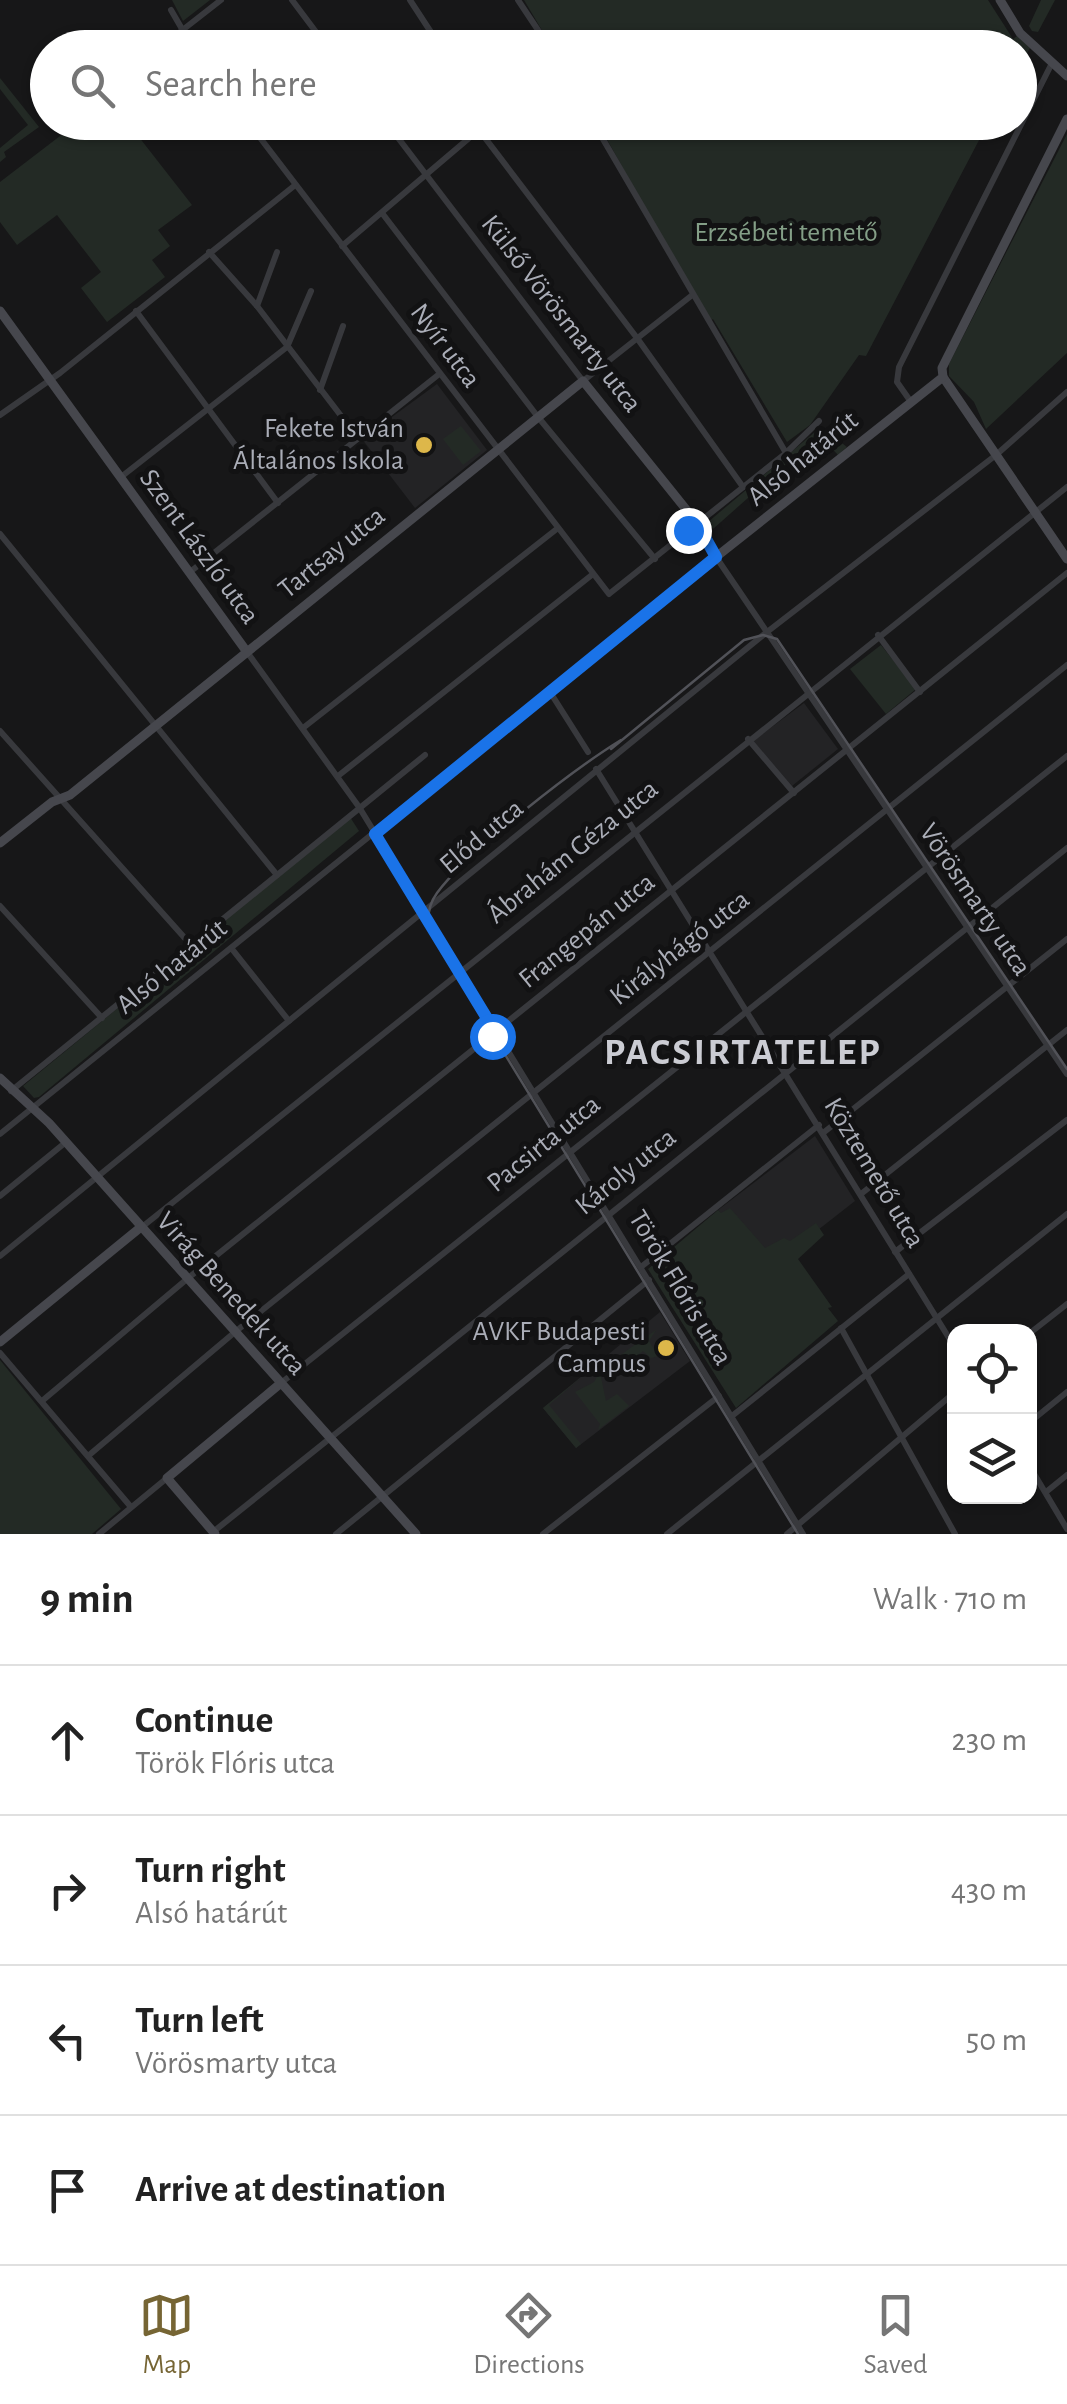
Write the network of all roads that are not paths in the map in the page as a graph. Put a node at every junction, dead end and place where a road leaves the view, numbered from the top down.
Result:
1 (221, 0) edge
2 (292, 0) edge
3 (410, 0) edge
4 (518, 0) edge
5 (1000, 0) edge
6 (171, 10) dead end
7 (179, 30) edge
8 (183, 30) edge
9 (314, 30) edge
10 (430, 30) edge
11 (538, 30) edge
12 (1019, 30) edge
13 (1037, 48) edge
14 (1052, 63) junction
15 (1067, 76) edge
16 (1037, 93) edge
17 (1067, 119) edge
18 (261, 140) edge
19 (400, 140) edge
20 (466, 140) edge
21 (486, 140) edge
22 (603, 140) edge
23 (1013, 140) edge
24 (426, 175) junction
25 (294, 186) junction
26 (382, 213) junction
27 (342, 246) junction
28 (209, 252) junction
29 (277, 252) dead end
30 (311, 291) dead end
31 (691, 296) junction
32 (257, 306) junction
33 (0, 311) edge
34 (136, 311) junction
35 (342, 326) dead end
36 (638, 338) junction
37 (288, 347) junction
38 (438, 375) junction
39 (943, 377) junction
40 (49, 379) junction
41 (584, 381) junction
42 (320, 390) junction
43 (1067, 392) edge
44 (911, 402) junction
45 (208, 408) junction
46 (0, 415) edge
47 (538, 417) junction
48 (819, 420) dead end
49 (358, 438) junction
50 (496, 451) junction
51 (786, 453) junction
52 (996, 454) junction
53 (121, 478) junction
54 (1067, 486) edge
55 (743, 487) junction
56 (278, 503) junction
57 (1035, 512) junction
58 (700, 527) junction
59 (558, 528) junction
60 (0, 534) edge
61 (716, 557) junction
62 (655, 558) junction
63 (1067, 559) edge
64 (190, 572) junction
65 (1067, 572) edge
66 (593, 574) junction
67 (609, 594) joint
68 (767, 632) junction
69 (878, 635) junction
70 (247, 652) junction
71 (1067, 665) edge
72 (550, 692) junction
73 (807, 692) junction
74 (920, 692) junction
75 (156, 725) junction
76 (303, 728) junction
77 (0, 731) edge
78 (748, 740) junction
79 (847, 750) junction
80 (588, 752) dead end
81 (425, 755) dead end
82 (1067, 756) edge
83 (596, 769) junction
84 (338, 776) junction
85 (794, 793) junction
86 (62, 798) junction
87 (360, 808) junction
88 (888, 811) junction
89 (634, 831) junction
90 (375, 834) junction
91 (0, 844) edge
92 (1067, 848) edge
93 (927, 868) junction
94 (277, 875) junction
95 (672, 892) junction
96 (0, 906) edge
97 (424, 915) junction
98 (966, 926) junction
99 (1067, 939) edge
100 (192, 945) junction
101 (232, 949) junction
102 (710, 952) junction
103 (459, 973) junction
104 (1008, 987) junction
105 (747, 1012) junction
106 (102, 1018) junction
107 (289, 1021) junction
108 (1067, 1030) edge
109 (496, 1033) junction
110 (1048, 1045) junction
111 (786, 1072) junction
112 (1067, 1074) edge
113 (0, 1078) edge
114 (6, 1090) edge
115 (533, 1092) junction
116 (34, 1106) junction
117 (1067, 1120) edge
118 (821, 1129) junction
119 (0, 1134) edge
120 (66, 1142) junction
121 (570, 1152) junction
122 (97, 1177) junction
123 (860, 1194) junction
124 (0, 1196) edge
125 (1067, 1214) edge
126 (610, 1215) junction
127 (141, 1228) junction
128 (895, 1252) junction
129 (0, 1256) edge
130 (641, 1267) junction
131 (908, 1274) junction
132 (187, 1278) junction
133 (649, 1280) junction
134 (1067, 1304) edge
135 (937, 1318) junction
136 (840, 1328) junction
137 (1037, 1328) edge
138 (235, 1332) junction
139 (947, 1334) edge
140 (0, 1342) edge
141 (0, 1353) edge
142 (866, 1372) junction
143 (281, 1383) junction
144 (1067, 1392) edge
145 (719, 1396) junction
146 (947, 1399) edge
147 (42, 1400) junction
148 (732, 1416) junction
149 (1037, 1416) edge
150 (902, 1437) junction
151 (329, 1438) junction
152 (88, 1456) junction
153 (758, 1461) junction
154 (1067, 1476) edge
155 (167, 1478) junction
156 (1037, 1478) edge
157 (1046, 1492) junction
158 (381, 1495) junction
159 (131, 1507) junction
160 (798, 1526) junction
161 (1067, 1529) edge
162 (214, 1533) edge
163 (99, 1534) edge
164 (336, 1534) edge
165 (416, 1534) edge
166 (544, 1534) edge
167 (667, 1534) edge
168 (787, 1534) edge
169 (802, 1534) edge
170 (954, 1534) edge

1 - 8 street
2 - 9 street
3 - 10 street
4 - 11 street
5 - 12 street
6 - 7 street
13 - 14 street
14 - 15 street
14 - 16 street
17 - 39 street
18 - 25 street, Nyír utca
19 - 24 street, Külső Vörösmarty utca
20 - 24 street
21 - 36 street
22 - 31 street
23 - 44 street
24 - 26 street
24 - 41 street, Külső Vörösmarty utca
25 - 27 street, Nyír utca
25 - 28 street
26 - 27 street
26 - 47 street
27 - 38 street, Nyír utca
28 - 32 street
28 - 34 street
29 - 32 street
30 - 37 street
31 - 36 street, Tartsay utca
31 - 51 street
32 - 37 street
33 - 40 street, Szent László utca
34 - 40 street
34 - 45 street
35 - 42 street
36 - 41 street, Tartsay utca
36 - 55 street
37 - 42 street
37 - 45 street
38 - 49 street
38 - 50 street, Nyír utca
39 - 44 street, Alsó határút
39 - 52 street
40 - 46 street
40 - 53 street, Szent László utca
41 - 47 street, Tartsay utca
41 - 58 street, Külső Vörösmarty utca
42 - 49 street
43 - 52 street, Előd utca
44 - 61 street, Alsó határút
45 - 53 street
45 - 56 street
47 - 50 street, Tartsay utca
47 - 62 street
48 - 51 street, Alsó határút
49 - 56 street
50 - 59 street, Nyír utca
50 - 70 street, Tartsay utca
51 - 55 street, Alsó határút
52 - 57 street
52 - 68 street, Előd utca
53 - 64 street, Szent László utca
54 - 57 street, Ábrahám Géza utca
55 - 58 street, Alsó határút
56 - 64 street
57 - 63 street
57 - 69 street, Ábrahám Géza utca
58 - 61 street
58 - 62 street, Alsó határút
59 - 66 street, Nyír utca
59 - 76 street
60 - 75 street
61 - 68 street
61 - 72 street, Alsó határút
62 - 67 street, Alsó határút
64 - 70 street, Szent László utca
65 - 74 street, Frangepán utca
66 - 67 street, Nyír utca
66 - 84 street
68 - 73 street
68 - 83 street, Előd utca
69 - 73 street, Ábrahám Géza utca
69 - 74 street
70 - 75 street, Tartsay utca
70 - 76 street, Szent László utca
71 - 88 street, Királyhágó utca
72 - 80 street
72 - 90 street, Alsó határút
73 - 78 street, Ábrahám Géza utca
73 - 79 street, Vörösmarty utca
74 - 79 street, Frangepán utca
75 - 86 street, Tartsay utca
75 - 94 street
76 - 84 street, Szent László utca
77 - 86 street
78 - 85 street
78 - 89 street, Ábrahám Géza utca
79 - 85 street, Frangepán utca
79 - 88 street, Vörösmarty utca
81 - 87 street, Alsó határút
82 - 93 street, Pacsirta utca
83 - 89 street, Köztemető utca
83 - 97 street, Előd utca
84 - 87 street, Szent László utca
85 - 95 street, Frangepán utca
86 - 91 street, Tartsay utca
86 - 100 street
87 - 90 street, Török Flóris utca
87 - 94 street, Alsó határút
88 - 93 street, Vörösmarty utca
88 - 102 street, Királyhágó utca
89 - 95 street, Köztemető utca
89 - 103 street, Ábrahám Géza utca
90 - 97 street, Török Flóris utca
90 - 101 street, Alsó határút
92 - 98 street, Károly utca
93 - 98 street, Vörösmarty utca
93 - 105 street, Pacsirta utca
94 - 100 street, Alsó határút
95 - 102 street, Köztemető utca
95 - 109 street, Frangepán utca
96 - 106 street
97 - 103 street, Török Flóris utca
97 - 107 street, Előd utca
98 - 104 street, Vörösmarty utca
98 - 111 street, Károly utca
99 - 104 street
100 - 106 street, Alsó határút
101 - 107 street
101 - 116 street, Alsó határút
102 - 105 street, Köztemető utca
102 - 115 street, Királyhágó utca
103 - 109 street, Török Flóris utca
103 - 127 street, Ábrahám Géza utca
104 - 110 street, Vörösmarty utca
104 - 118 street
105 - 111 street, Köztemető utca
105 - 121 street, Pacsirta utca
106 - 114 street, Alsó határút
107 - 122 street, Előd utca
108 - 110 street
109 - 115 street, Török Flóris utca
109 - 132 street, Frangepán utca
110 - 112 street, Vörösmarty utca
110 - 123 street
111 - 118 street, Köztemető utca
111 - 126 street, Károly utca
113 - 114 street
114 - 116 street, Virág Benedek utca
115 - 121 street, Török Flóris utca
115 - 138 street, Királyhágó utca
116 - 119 street, Alsó határút
116 - 120 street, Virág Benedek utca
117 - 128 street
118 - 123 street, Köztemető utca
118 - 130 street
120 - 122 street, Virág Benedek utca
120 - 124 street
121 - 126 street, Török Flóris utca
121 - 143 street, Pacsirta utca
122 - 127 street, Virág Benedek utca
122 - 129 street, Előd utca
123 - 128 street, Köztemető utca
125 - 135 street
126 - 130 street, Török Flóris utca
126 - 151 street, Károly utca
127 - 132 street, Virág Benedek utca
127 - 140 street, Ábrahám Géza utca
128 - 131 street, Köztemető utca
130 - 133 street, Török Flóris utca
131 - 135 street, Köztemető utca
131 - 136 street
132 - 138 street, Virág Benedek utca
132 - 147 street, Frangepán utca
133 - 145 street, Török Flóris utca
133 - 158 street
134 - 137 street
135 - 139 street, Köztemető utca
135 - 142 street
136 - 142 street
136 - 148 street
138 - 143 street, Virág Benedek utca
138 - 152 street, Királyhágó utca
141 - 147 street
142 - 150 street
142 - 153 street
143 - 151 street, Virág Benedek utca
143 - 155 street, Pacsirta utca
144 - 149 street
145 - 148 street, Török Flóris utca
145 - 166 street
146 - 150 street
147 - 152 street
148 - 153 street, Török Flóris utca
150 - 160 street
150 - 170 street
151 - 158 street, Virág Benedek utca
151 - 162 street, Károly utca
152 - 159 street
153 - 160 street, Török Flóris utca
153 - 167 street
154 - 157 street
155 - 159 street, Pacsirta utca
155 - 162 street
156 - 157 street
157 - 161 street
158 - 164 street
158 - 165 street, Virág Benedek utca
159 - 163 street, Pacsirta utca
160 - 168 street
160 - 169 street, Török Flóris utca

